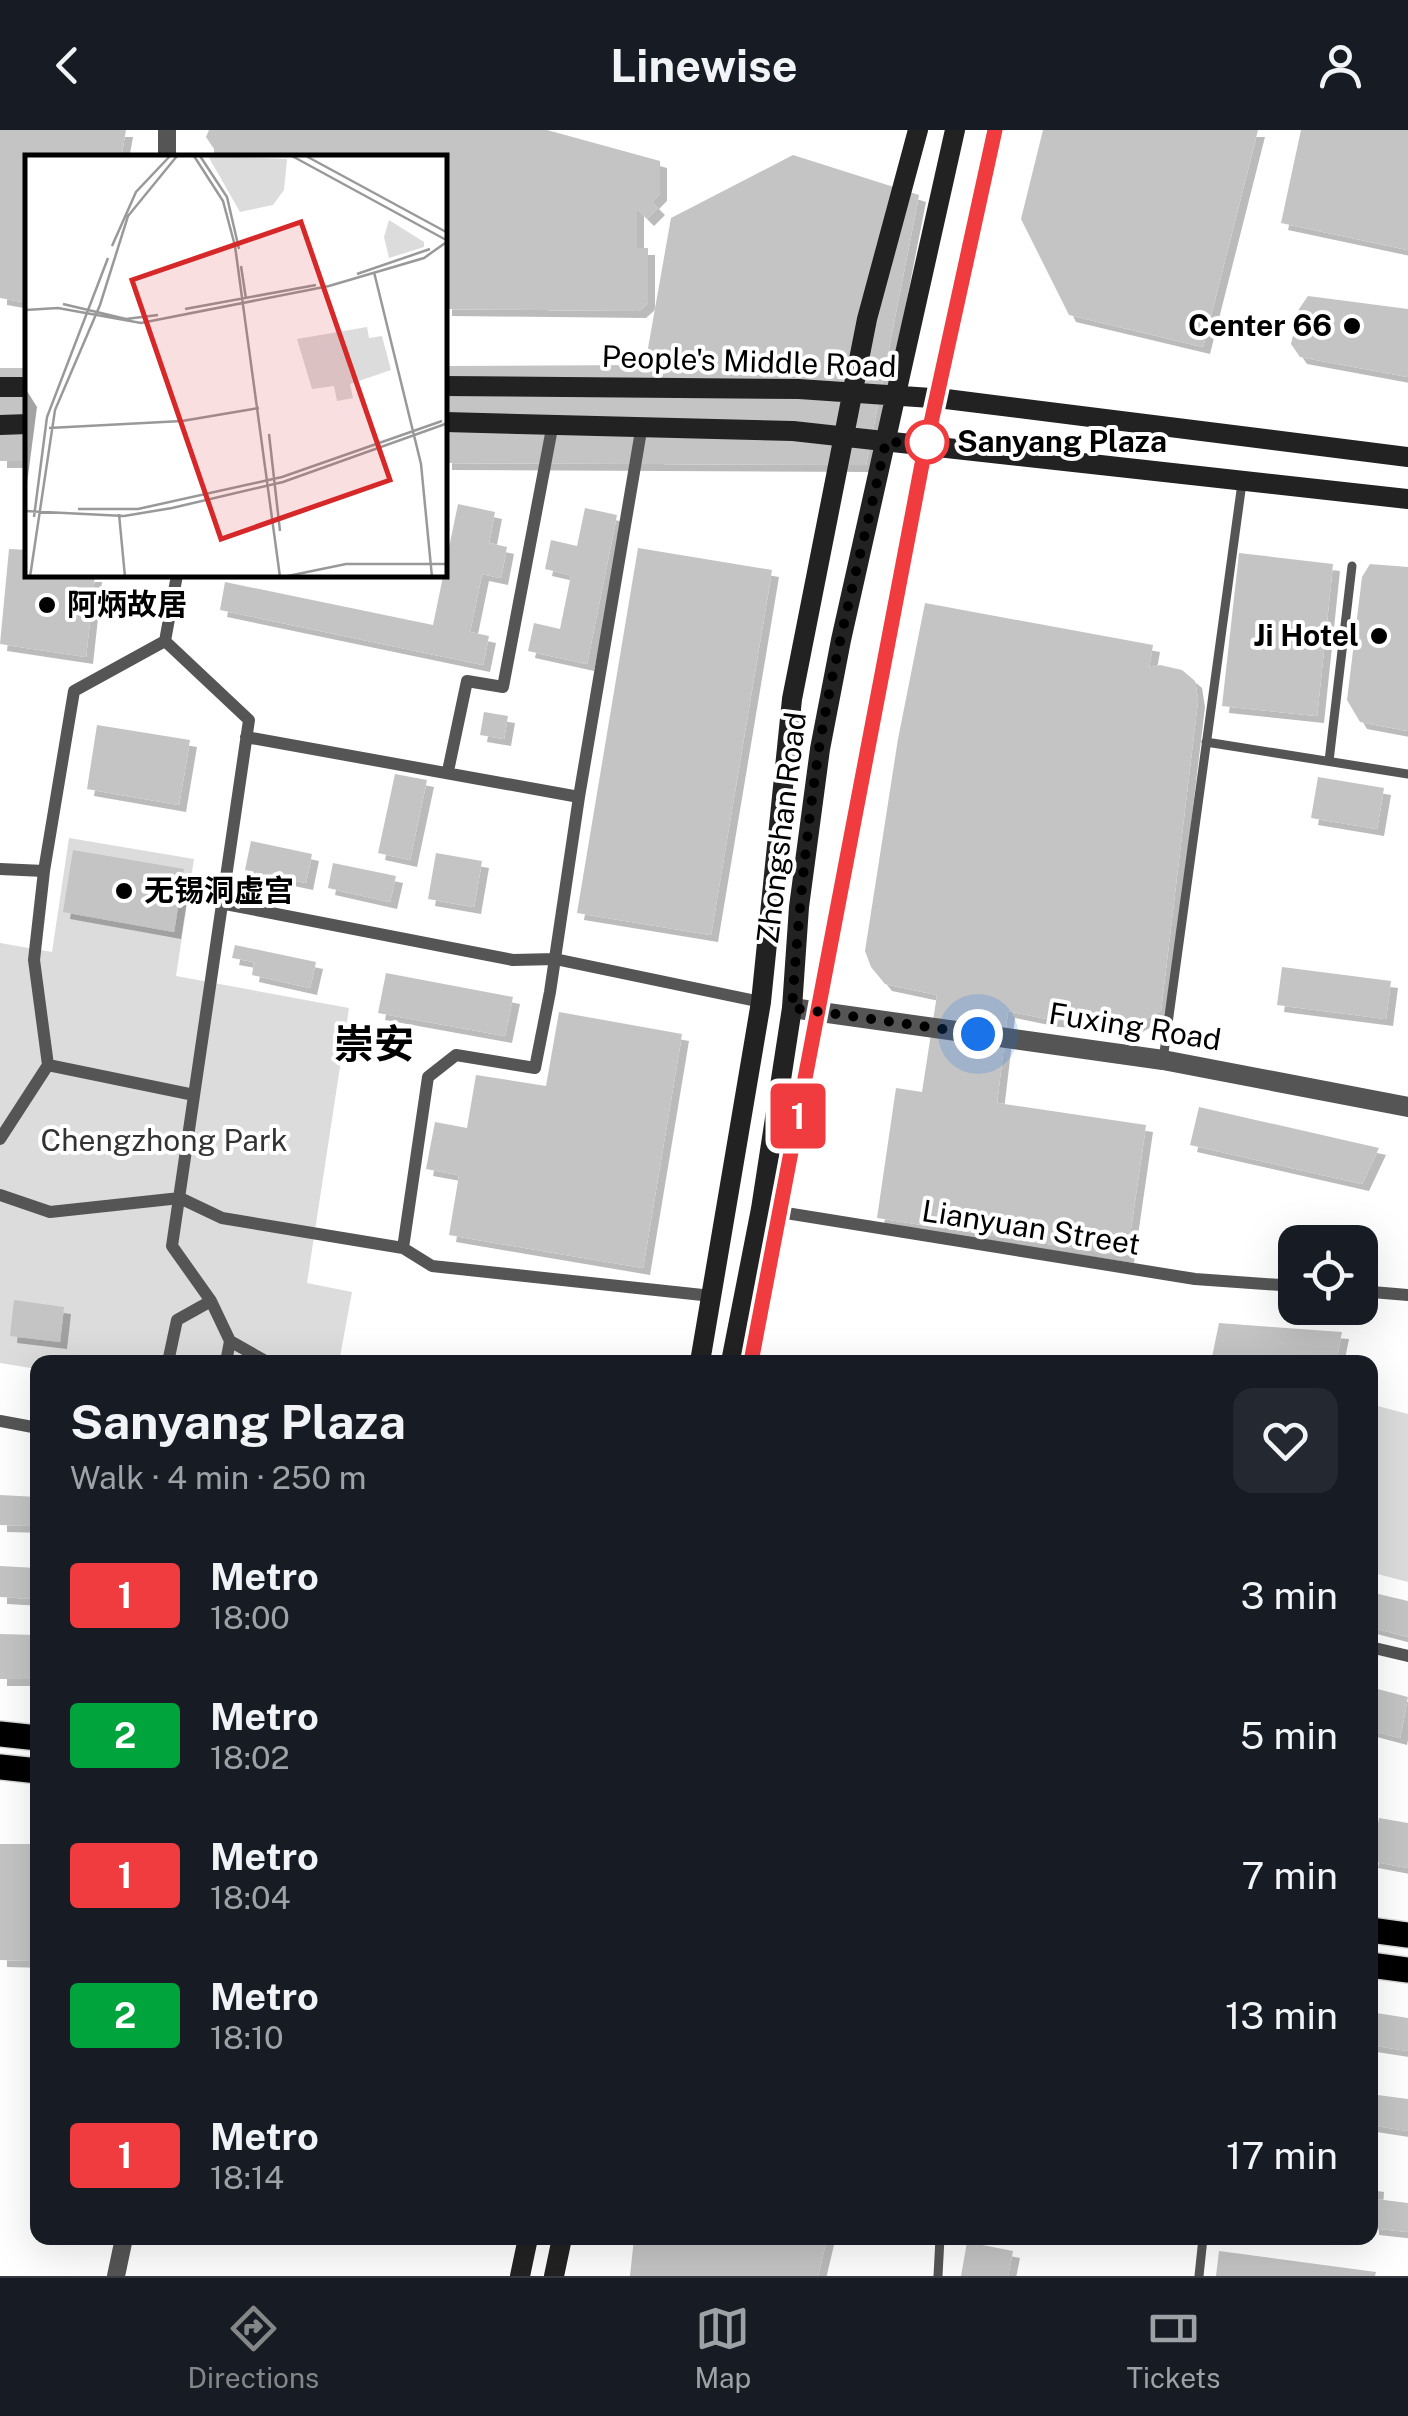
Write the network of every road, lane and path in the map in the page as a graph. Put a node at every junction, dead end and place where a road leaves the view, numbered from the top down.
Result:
1 (918, 130) edge
2 (955, 130) edge
3 (448, 386) edge
4 (852, 392) junction
5 (895, 396) junction
6 (448, 422) edge
7 (553, 423) junction
8 (25, 424) edge
9 (0, 425) edge
10 (642, 425) junction
11 (842, 436) junction
12 (886, 441) junction
13 (1408, 457) edge
14 (1242, 480) junction
15 (1408, 499) edge
16 (1352, 566) dead end
17 (176, 578) edge
18 (165, 641) junction
19 (246, 738) junction
20 (1206, 742) junction
21 (1329, 761) junction
22 (448, 771) junction
23 (1408, 774) edge
24 (579, 797) junction
25 (0, 869) edge
26 (44, 872) junction
27 (220, 903) junction
28 (555, 958) junction
29 (760, 1002) junction
30 (792, 1008) junction
31 (1163, 1060) junction
32 (48, 1065) junction
33 (194, 1095) junction
34 (1408, 1107) edge
35 (0, 1139) edge
36 (0, 1195) edge
37 (180, 1198) junction
38 (761, 1208) junction
39 (403, 1248) junction
40 (1278, 1285) edge
41 (1378, 1292) edge
42 (1408, 1295) edge
43 (712, 1296) junction
44 (210, 1301) junction
45 (230, 1341) junction
46 (170, 1355) edge
47 (227, 1355) edge
48 (255, 1355) edge
49 (701, 1355) edge
50 (732, 1355) edge
51 (0, 1421) edge
52 (30, 1427) edge
53 (1378, 1650) edge
54 (1408, 1656) edge
55 (0, 1734) edge
56 (30, 1737) edge
57 (0, 1767) edge
58 (30, 1770) edge
59 (1378, 1931) edge
60 (1408, 1935) edge
61 (1378, 1966) edge
62 (1408, 1970) edge
63 (123, 2245) edge
64 (527, 2245) edge
65 (561, 2245) edge
66 (940, 2245) edge
67 (1202, 2245) edge
68 (116, 2276) edge
69 (520, 2276) edge
70 (554, 2276) edge
71 (938, 2276) edge
72 (1199, 2276) edge

1 - 4 main road, Zhongshan Road
2 - 5 main road, Zhongshan Road
3 - 4 main road, People's Middle Road
4 - 5 main road, People's Middle Road
4 - 11 main road, Zhongshan Road
5 - 12 main road, Zhongshan Road
5 - 13 main road, People's Middle Road
6 - 7 main road
7 - 10 main road
7 - 22 street
8 - 9 main road
10 - 11 main road
10 - 24 street
11 - 12 main road
11 - 29 main road, Zhongshan Road
12 - 14 main road
12 - 30 main road, Zhongshan Road
14 - 15 main road
14 - 20 lane
16 - 21 lane
17 - 18 street
18 - 19 street
18 - 26 street
19 - 22 street
19 - 27 street
20 - 21 lane
20 - 31 lane
21 - 23 lane
22 - 24 street
24 - 28 street
25 - 26 street
26 - 32 street
27 - 28 street
27 - 33 street
28 - 29 street
28 - 39 street
29 - 43 main road, Zhongshan Road
30 - 31 street, Fuxing Road
30 - 38 main road, Zhongshan Road
31 - 34 street, Fuxing Road
32 - 33 street
32 - 35 street
33 - 37 street
36 - 37 street
37 - 39 street
37 - 44 street
38 - 40 street, Lianyuan Street
38 - 50 main road, Zhongshan Road
39 - 43 street
41 - 42 street
43 - 49 main road, Zhongshan Road
44 - 45 street
44 - 46 street
45 - 47 street
45 - 48 street
51 - 52 street
53 - 54 street
55 - 56 main road
57 - 58 main road
59 - 60 main road
61 - 62 main road
63 - 68 street
64 - 69 main road
65 - 70 main road
66 - 71 lane
67 - 72 lane

